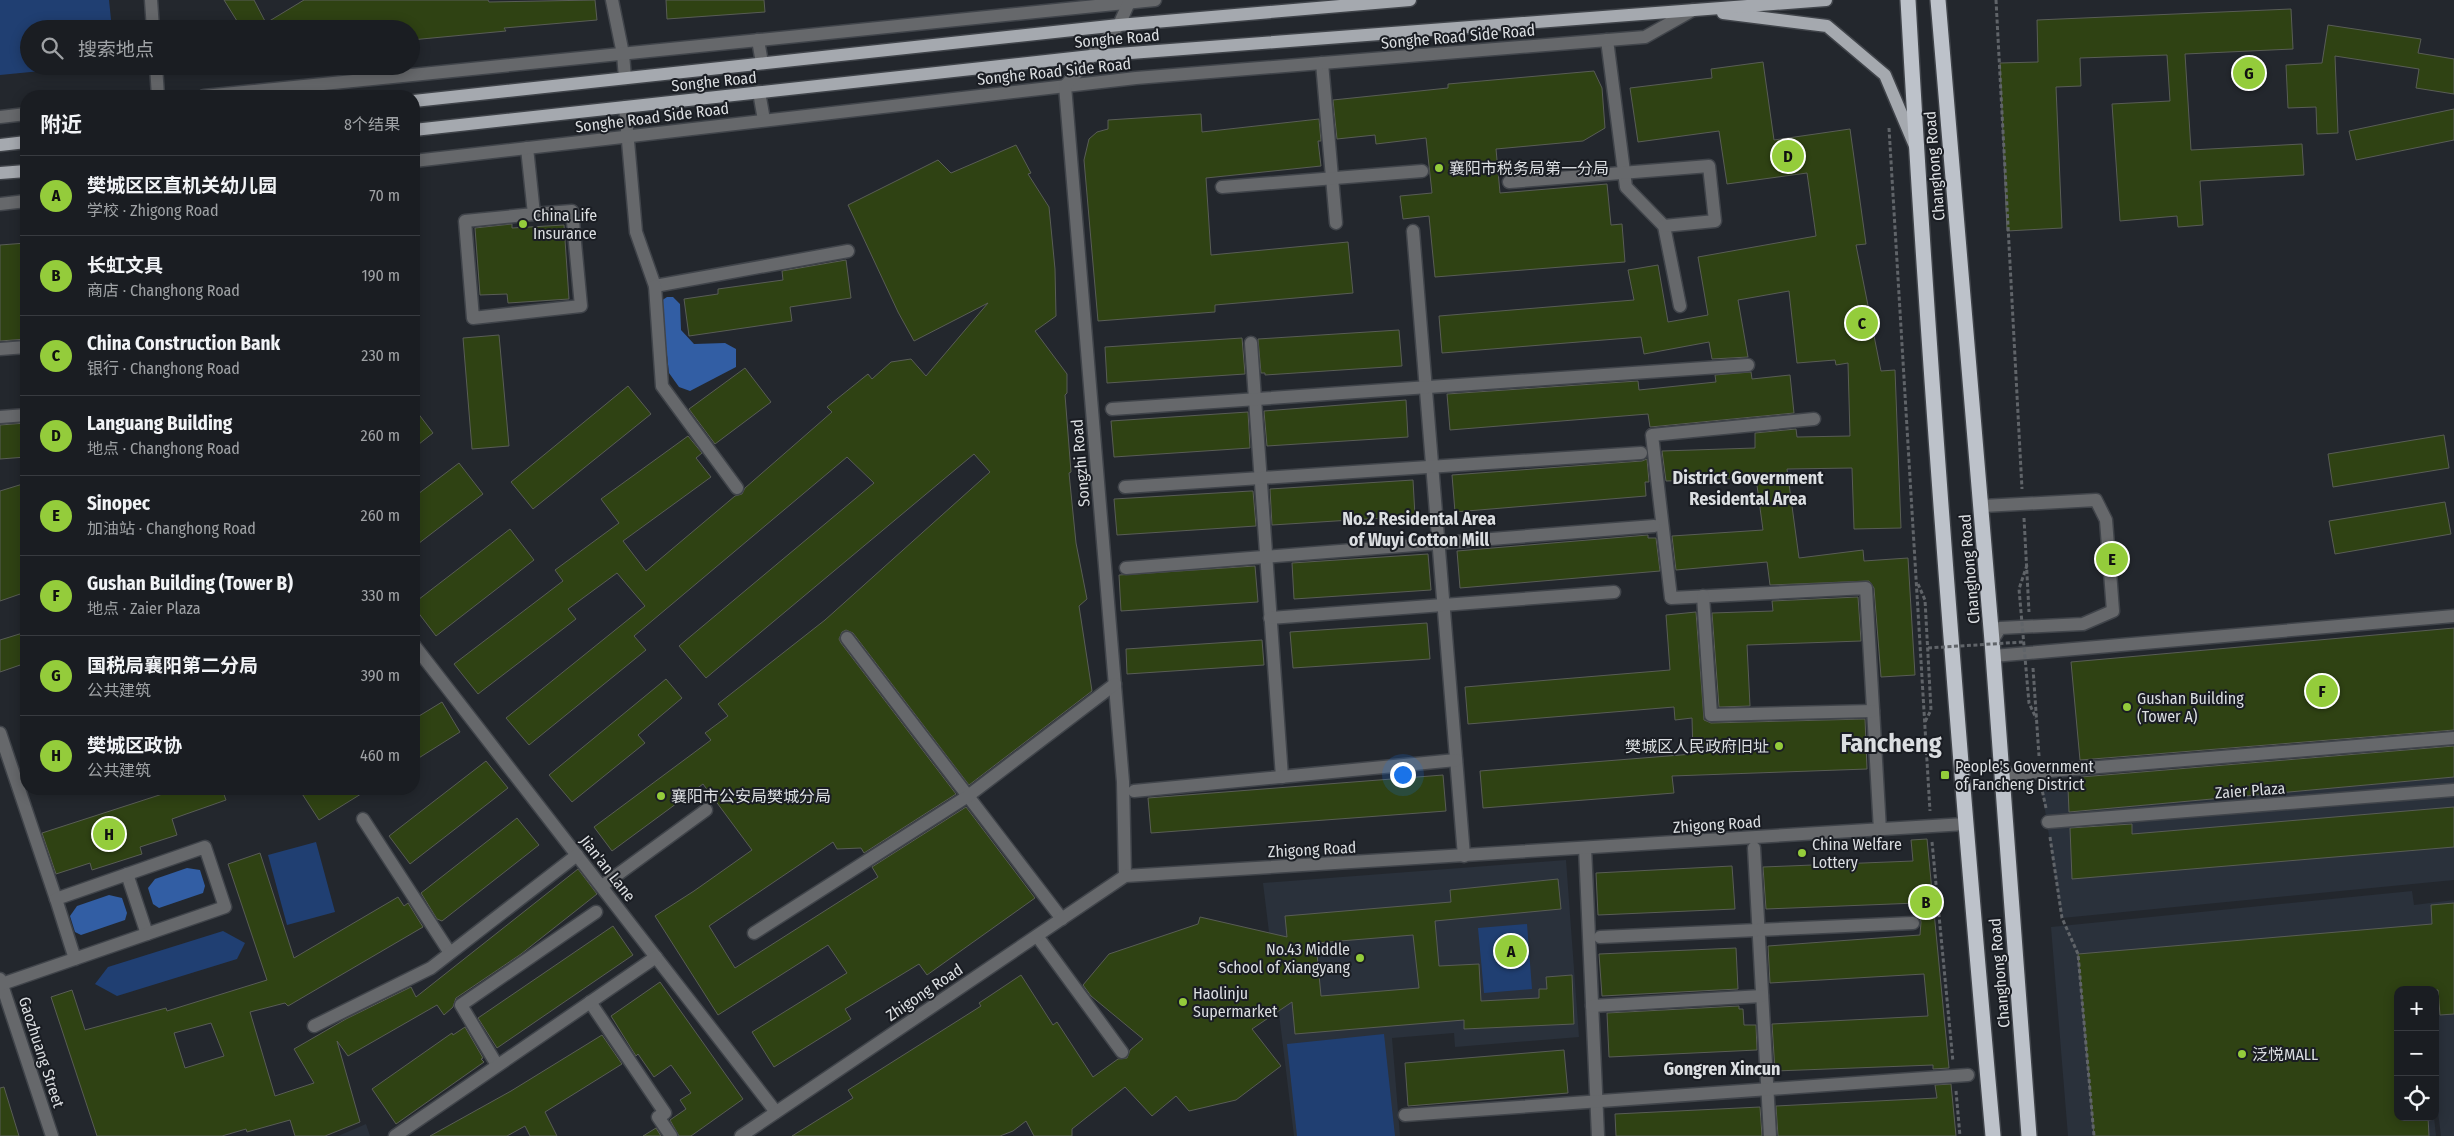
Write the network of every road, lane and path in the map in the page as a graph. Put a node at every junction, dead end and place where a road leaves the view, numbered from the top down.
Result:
1 (151, 0) edge
2 (612, 0) edge
3 (1155, 0) edge
4 (1410, 0) edge
5 (1826, 0) edge
6 (1908, 0) edge
7 (1938, 0) edge
8 (1996, 0) edge
9 (1130, 1) edge
10 (1345, 3) edge
11 (1693, 10) junction
12 (152, 20) edge
13 (1119, 25) junction
14 (758, 40) junction
15 (1607, 40) junction
16 (623, 54) junction
17 (1092, 56) junction
18 (762, 63) junction
19 (1322, 63) junction
20 (157, 75) edge
21 (625, 78) junction
22 (1065, 86) junction
23 (158, 90) edge
24 (301, 90) edge
25 (759, 92) junction
26 (420, 100) edge
27 (625, 107) junction
28 (20, 115) edge
29 (0, 117) edge
30 (764, 120) junction
31 (1888, 120) dead end
32 (420, 129) edge
33 (628, 136) junction
34 (20, 143) edge
35 (0, 145) edge
36 (527, 148) junction
37 (1916, 149) junction
38 (420, 160) edge
39 (1422, 171) dead end
40 (20, 172) edge
41 (0, 174) edge
42 (1624, 174) junction
43 (1332, 179) junction
44 (1509, 182) dead end
45 (1222, 187) dead end
46 (20, 202) edge
47 (0, 204) edge
48 (534, 214) junction
49 (1336, 223) dead end
50 (1664, 226) junction
51 (1413, 231) dead end
52 (848, 251) dead end
53 (654, 286) junction
54 (1680, 306) dead end
55 (1251, 343) dead end
56 (20, 347) edge
57 (0, 349) edge
58 (1748, 365) dead end
59 (1426, 388) junction
60 (1255, 400) junction
61 (1112, 409) dead end
62 (20, 415) edge
63 (0, 417) edge
64 (1814, 419) dead end
65 (1641, 453) dead end
66 (1432, 466) junction
67 (1260, 478) junction
68 (1125, 487) dead end
69 (737, 488) dead end
70 (1980, 491) junction
71 (2023, 504) junction
72 (1654, 526) dead end
73 (1438, 543) junction
74 (1266, 557) junction
75 (2027, 564) junction
76 (1126, 568) dead end
77 (1916, 581) junction
78 (1614, 592) dead end
79 (1703, 596) junction
80 (1444, 606) junction
81 (2454, 616) edge
82 (1270, 618) junction
83 (2030, 628) junction
84 (847, 638) dead end
85 (2024, 642) junction
86 (1928, 648) junction
87 (1993, 649) junction
88 (2032, 652) junction
89 (420, 653) edge
90 (1115, 684) junction
91 (1873, 711) junction
92 (2036, 718) junction
93 (1924, 723) junction
94 (0, 733) edge
95 (2454, 738) edge
96 (1456, 760) junction
97 (2040, 773) junction
98 (2001, 775) junction
99 (1282, 777) junction
100 (2454, 790) edge
101 (1134, 791) dead end
102 (20, 792) edge
103 (21, 795) edge
104 (968, 796) junction
105 (706, 810) dead end
106 (363, 818) dead end
107 (2048, 822) junction
108 (1965, 824) junction
109 (1931, 827) junction
110 (1880, 830) junction
111 (1585, 848) junction
112 (1754, 848) dead end
113 (577, 856) junction
114 (1464, 856) junction
115 (128, 874) junction
116 (1125, 876) junction
117 (602, 886) junction
118 (56, 899) junction
119 (596, 912) dead end
120 (1062, 919) junction
121 (1912, 923) dead end
122 (1758, 932) junction
123 (147, 934) junction
124 (754, 934) dead end
125 (1037, 936) junction
126 (1600, 937) dead end
127 (450, 952) junction
128 (656, 957) junction
129 (75, 958) junction
130 (0, 982) edge
131 (1762, 996) junction
132 (590, 1002) junction
133 (1592, 1006) junction
134 (314, 1026) dead end
135 (1122, 1052) dead end
136 (497, 1065) junction
137 (1968, 1075) dead end
138 (1955, 1077) junction
139 (1767, 1090) junction
140 (1597, 1102) junction
141 (776, 1112) junction
142 (1406, 1115) dead end
143 (52, 1136) edge
144 (395, 1136) edge
145 (671, 1136) edge
146 (740, 1136) edge
147 (1598, 1136) edge
148 (1770, 1136) edge
149 (1960, 1136) edge
150 (1993, 1136) edge
151 (2029, 1136) edge
152 (2094, 1136) edge

1 - 12 street
2 - 16 street
3 - 9 street
4 - 10 main road, Songhe Road
5 - 11 main road, Songhe Road
6 - 37 highway, Changhong Road
7 - 70 highway, Changhong Road
8 - 71 path
9 - 13 street
9 - 14 street
10 - 13 main road, Songhe Road
11 - 15 street, Songhe Road Side Road
11 - 17 main road, Songhe Road
11 - 37 main road
13 - 17 street
13 - 18 main road, Songhe Road
14 - 16 street
14 - 18 street
15 - 19 street, Songhe Road Side Road
15 - 42 street
16 - 21 street
16 - 24 street
17 - 22 street
17 - 25 main road, Songhe Road
18 - 21 main road, Songhe Road
19 - 22 street, Songhe Road Side Road
19 - 43 street
20 - 23 street
21 - 26 main road, Songhe Road
22 - 30 street, Songhe Road Side Road
22 - 90 street, Songzhi Road
25 - 27 main road, Songhe Road
25 - 30 street
27 - 32 main road, Songhe Road
27 - 33 street
28 - 29 street
30 - 33 street, Songhe Road Side Road
31 - 77 path
33 - 36 street, Songhe Road Side Road
33 - 53 street
34 - 35 main road
36 - 38 street, Songhe Road Side Road
36 - 48 street
37 - 108 highway, Changhong Road
39 - 43 street
40 - 41 main road
42 - 44 street
42 - 50 street
42 - 50 street
43 - 45 street
43 - 49 street
46 - 47 street
48 - 48 street
50 - 54 street
51 - 59 street
52 - 53 street
53 - 69 street
55 - 60 street
56 - 57 street
58 - 59 street
59 - 60 street
59 - 66 street
60 - 61 street
60 - 67 street
62 - 63 street
64 - 79 street
65 - 66 street
66 - 67 street
66 - 73 street
67 - 68 street
67 - 74 street
70 - 71 street
70 - 87 highway, Changhong Road
71 - 75 path
71 - 83 street
72 - 73 street
73 - 74 street
73 - 80 street
74 - 76 street
74 - 82 street
75 - 83 path
75 - 85 path, bridge
77 - 86 path
77 - 93 path
78 - 80 street
79 - 91 street
79 - 91 street
80 - 82 street
80 - 96 street
81 - 88 street
82 - 99 street
83 - 87 street
84 - 104 street
85 - 86 path, bridge
85 - 92 path, bridge
86 - 93 path
87 - 88 street
87 - 98 highway, Changhong Road
88 - 92 path
89 - 113 street, Jian'an Lane
90 - 104 street
90 - 116 street, Songzhi Road
91 - 110 street
92 - 97 path
93 - 109 path
94 - 102 street
95 - 97 street
96 - 99 street
96 - 114 street
97 - 98 street
97 - 107 path
98 - 151 highway, Changhong Road
99 - 101 street
100 - 107 street, Zaier Plaza
103 - 118 street
104 - 120 street
104 - 124 street
105 - 117 street
106 - 127 street
107 - 152 path
108 - 109 street, Zhigong Road
108 - 150 highway, Changhong Road
109 - 110 street, Zhigong Road
109 - 138 path
110 - 111 street, Zhigong Road
111 - 114 street, Zhigong Road
111 - 133 street
112 - 122 street
113 - 117 street, Jian'an Lane
113 - 127 street
114 - 116 street, Zhigong Road
115 - 118 street
115 - 123 street
115 - 123 street
116 - 120 street, Zhigong Road
117 - 128 street, Jian'an Lane
118 - 129 street
119 - 136 street
120 - 125 street, Zhigong Road
121 - 122 street
122 - 126 street
122 - 131 street
123 - 129 street
125 - 135 street
125 - 141 street, Zhigong Road
127 - 134 street
128 - 132 street
128 - 141 street, Jian'an Lane
129 - 130 street
130 - 143 street, Gaozhuang Street
131 - 133 street
131 - 139 street
132 - 136 street
132 - 145 street
133 - 140 street
136 - 144 street
137 - 138 street
138 - 139 street
138 - 149 path
139 - 140 street
139 - 148 street
140 - 142 street
140 - 147 street
141 - 146 street, Zhigong Road

